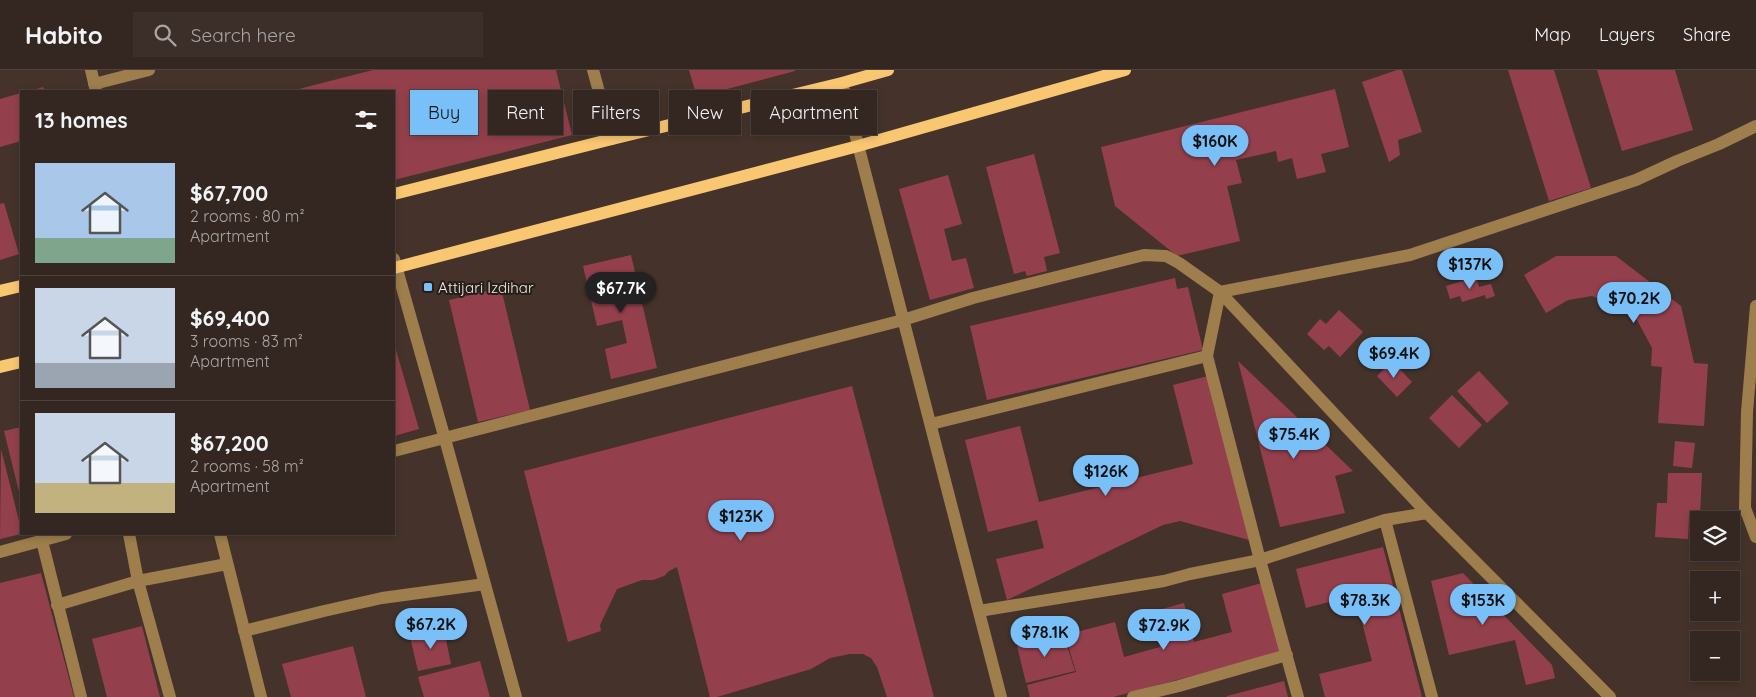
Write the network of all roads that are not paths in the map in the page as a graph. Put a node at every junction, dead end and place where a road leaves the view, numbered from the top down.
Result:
1 (90, 70) edge
2 (149, 70) edge
3 (593, 70) edge
4 (888, 70) edge
5 (1125, 70) edge
6 (842, 83) junction
7 (95, 88) edge
8 (1756, 126) edge
9 (612, 138) junction
10 (858, 146) junction
11 (395, 194) edge
12 (395, 264) edge
13 (395, 267) edge
14 (20, 286) edge
15 (0, 291) edge
16 (1220, 292) junction
17 (1756, 306) edge
18 (903, 320) junction
19 (1755, 335) edge
20 (1207, 356) junction
21 (20, 362) edge
22 (0, 367) edge
23 (930, 424) junction
24 (445, 438) junction
25 (395, 451) edge
26 (1427, 513) junction
27 (1385, 520) junction
28 (63, 535) edge
29 (129, 535) edge
30 (220, 535) edge
31 (1756, 537) edge
32 (42, 541) junction
33 (0, 552) edge
34 (1260, 560) junction
35 (228, 564) junction
36 (138, 581) junction
37 (486, 584) junction
38 (57, 605) junction
39 (979, 611) junction
40 (244, 631) junction
41 (1287, 655) junction
42 (1180, 692) edge
43 (81, 697) edge
44 (170, 697) edge
45 (261, 697) edge
46 (516, 697) edge
47 (1001, 697) edge
48 (1133, 697) edge
49 (1298, 697) edge
50 (1432, 697) edge
51 (1610, 697) edge

1 - 7 street
2 - 7 street
3 - 9 street
4 - 6 main road
5 - 10 main road
6 - 9 main road
6 - 10 street
8 - 16 street
9 - 11 main road
10 - 12 main road
10 - 18 street
13 - 24 street
14 - 15 main road
16 - 18 street
16 - 20 street
16 - 26 street
17 - 19 street
18 - 23 street
18 - 24 street
19 - 31 street
20 - 23 street
20 - 34 street
21 - 22 main road
23 - 39 street
24 - 25 street
24 - 37 street
26 - 27 street
26 - 51 street
27 - 34 street
27 - 50 street
28 - 32 street
29 - 36 street
30 - 35 street
32 - 33 street
32 - 38 street
34 - 39 street
34 - 41 street
35 - 36 street
35 - 40 street
36 - 38 street
36 - 44 street
37 - 40 street
37 - 46 street
38 - 43 street
39 - 47 street
40 - 45 street
41 - 42 street
41 - 49 street
42 - 48 street

